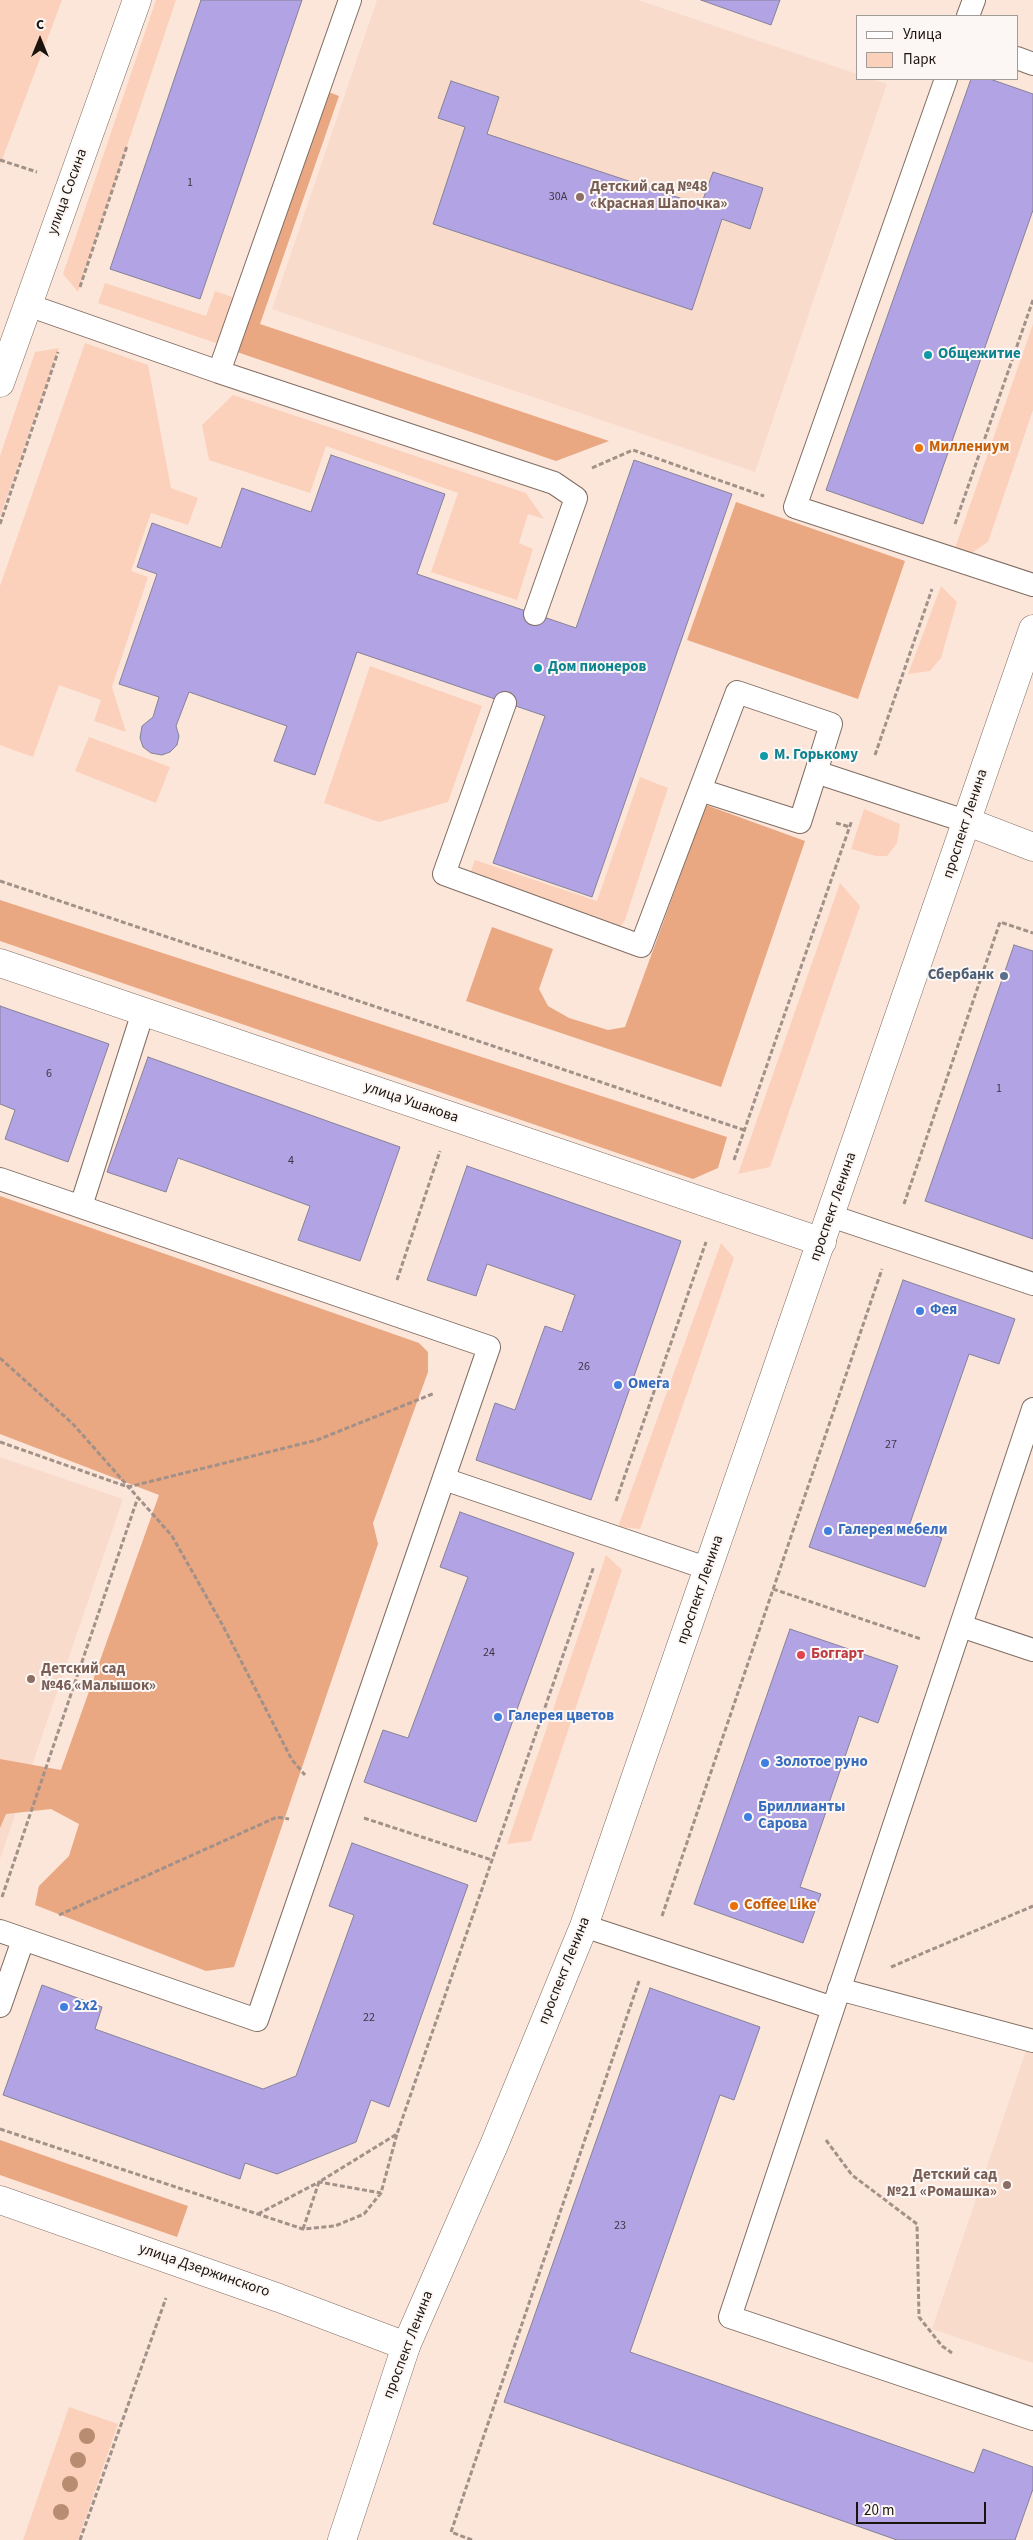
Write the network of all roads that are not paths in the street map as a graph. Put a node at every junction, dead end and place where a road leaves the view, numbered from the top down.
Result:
1 (137, 0) edge
2 (350, 0) edge
3 (974, 0) edge
4 (968, 15) edge
5 (1018, 58) edge
6 (1033, 64) edge
7 (946, 80) edge
8 (28, 305) junction
9 (220, 372) junction
10 (0, 383) edge
11 (1033, 585) edge
12 (536, 614) dead end
13 (1033, 629) edge
14 (504, 702) dead end
15 (816, 772) junction
16 (700, 790) junction
17 (968, 822) junction
18 (1033, 847) edge
19 (0, 963) edge
20 (143, 1012) junction
21 (0, 1178) edge
22 (81, 1206) junction
23 (831, 1216) junction
24 (822, 1242) junction
25 (1033, 1284) edge
26 (1033, 1409) edge
27 (444, 1479) junction
28 (708, 1569) junction
29 (961, 1626) junction
30 (1033, 1650) edge
31 (584, 1926) junction
32 (12, 1936) edge
33 (836, 1998) junction
34 (0, 2006) edge
35 (1033, 2041) edge
36 (0, 2200) edge
37 (406, 2346) junction
38 (1033, 2419) edge
39 (342, 2540) edge

1 - 8 street, улица Сосина
2 - 9 lane
3 - 4 lane
5 - 6 lane
7 - 11 lane
8 - 9 lane
8 - 10 street, улица Сосина
9 - 12 lane
13 - 17 street, проспект Ленина
14 - 16 lane
15 - 16 lane
15 - 16 lane
15 - 17 lane
17 - 18 street
17 - 23 street, проспект Ленина
19 - 20 street, улица Ушакова
20 - 22 lane
20 - 24 street, улица Ушакова
21 - 22 lane
22 - 27 lane
23 - 24 street, проспект Ленина
23 - 25 lane
24 - 28 street, проспект Ленина
26 - 29 lane
27 - 28 lane
27 - 32 lane
28 - 31 street, проспект Ленина
29 - 30 lane
29 - 33 lane
31 - 33 lane
31 - 37 street, проспект Ленина
32 - 34 lane
33 - 35 lane
33 - 38 lane
36 - 37 street, улица Дзержинского
37 - 39 street, проспект Ленина

